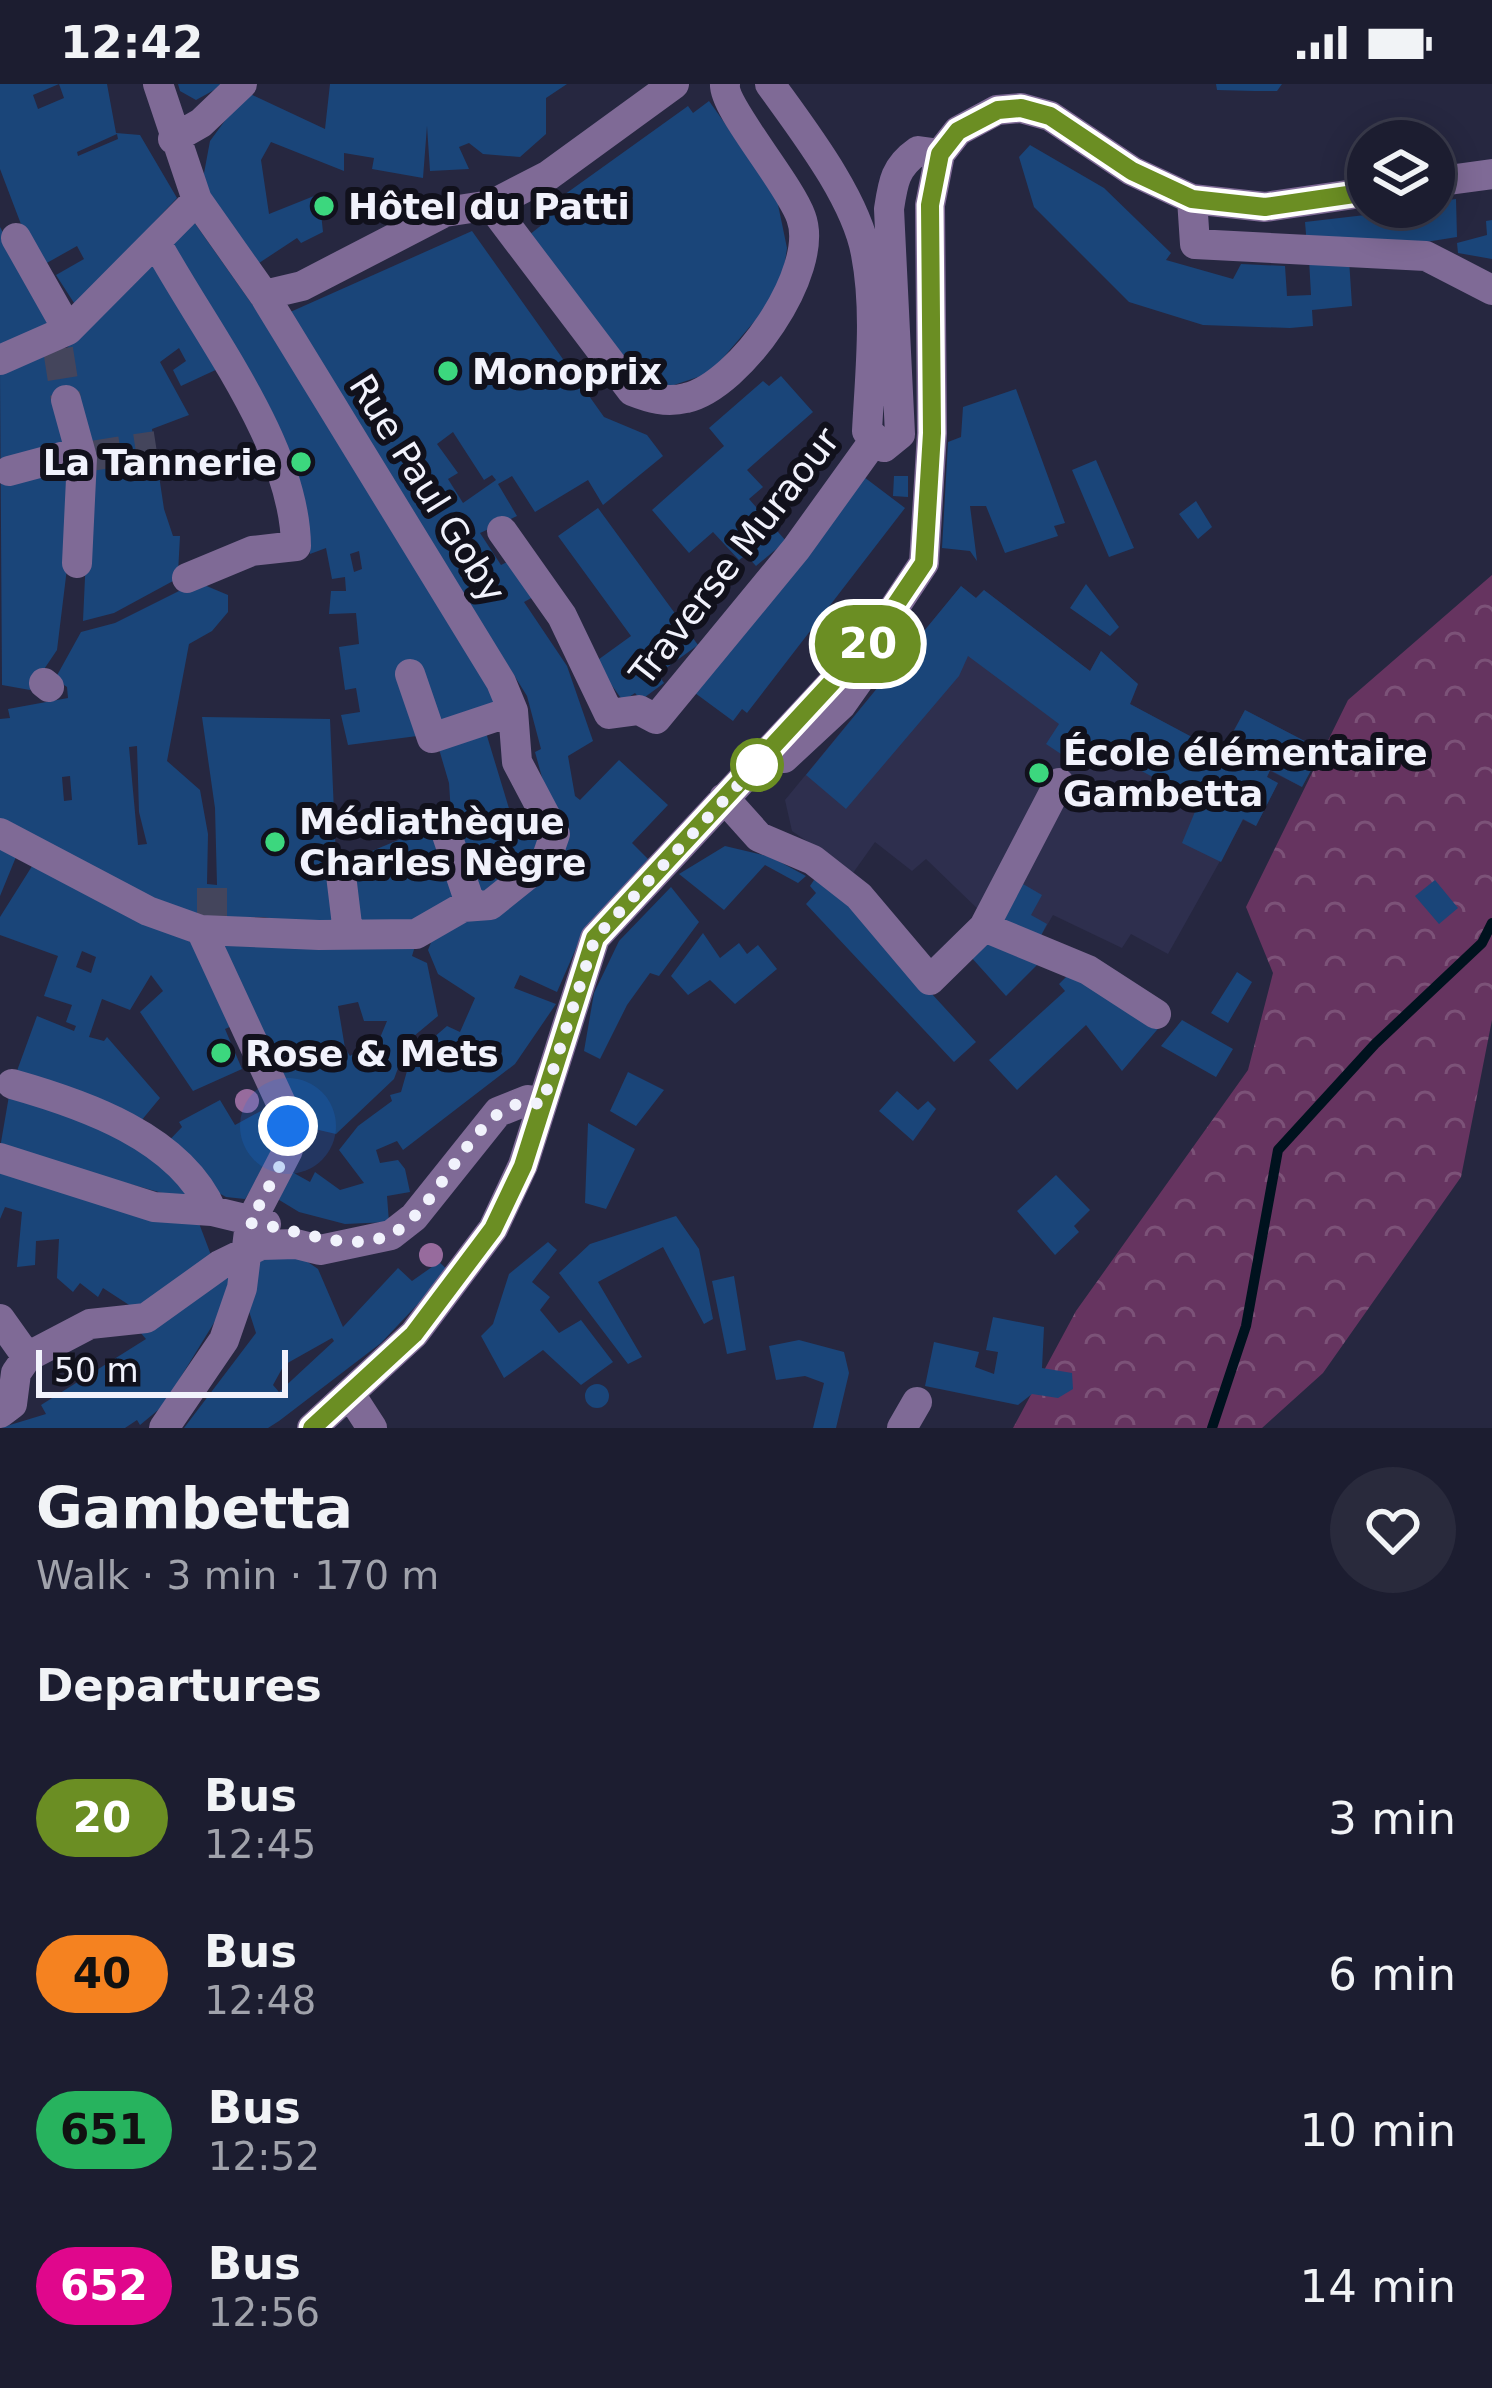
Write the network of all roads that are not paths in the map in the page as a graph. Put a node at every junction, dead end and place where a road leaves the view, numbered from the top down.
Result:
1 (158, 84) edge
2 (242, 84) edge
3 (674, 84) edge
4 (725, 84) edge
5 (770, 84) edge
6 (173, 139) junction
7 (940, 154) junction
8 (1492, 174) edge
9 (1455, 179) edge
10 (1347, 195) edge
11 (1192, 199) junction
12 (197, 200) junction
13 (491, 205) junction
14 (16, 238) dead end
15 (156, 242) junction
16 (1492, 290) edge
17 (264, 295) junction
18 (62, 338) junction
19 (0, 360) edge
20 (66, 400) tunnel mouth
21 (873, 442) junction
22 (84, 456) junction
23 (9, 471) dead end
24 (502, 531) dead end
25 (77, 563) dead end
26 (187, 578) dead end
27 (410, 674) dead end
28 (513, 711) junction
29 (1058, 783) dead end
30 (724, 798) junction
31 (445, 829) dead end
32 (0, 833) edge
33 (341, 875) dead end
34 (471, 906) junction
35 (208, 926) junction
36 (984, 927) junction
37 (348, 933) junction
38 (1156, 1014) dead end
39 (12, 1084) dead end
40 (542, 1105) junction
41 (0, 1158) edge
42 (212, 1211) junction
43 (248, 1237) junction
44 (0, 1319) edge
45 (27, 1357) junction
46 (350, 1394) junction
47 (0, 1413) edge
48 (322, 1424) edge
49 (164, 1428) edge
50 (372, 1428) edge

1 - 6 street, Rue Paul Goby
2 - 6 street
3 - 13 street
4 - 13 street
5 - 21 street
6 - 12 street, Rue Paul Goby
7 - 11 street
7 - 21 street, Traverse Muraour
7 - 30 street
8 - 9 street
10 - 11 street
11 - 16 street
12 - 15 street
12 - 17 street, Rue Paul Goby
13 - 17 street
14 - 18 street
15 - 18 street
15 - 26 street
17 - 28 street, Rue Paul Goby
18 - 19 street
20 - 22 street
21 - 24 street, Traverse Muraour
22 - 23 street
22 - 25 street
27 - 28 street
28 - 34 street, Rue Paul Goby
29 - 36 street
30 - 36 street
30 - 40 street
31 - 34 street
32 - 35 street
33 - 37 street
34 - 37 street
35 - 37 street
35 - 43 street
36 - 38 street
39 - 42 street
40 - 43 street
40 - 46 street
41 - 42 street
42 - 43 street
43 - 45 street
43 - 49 street
44 - 45 street
45 - 47 street
46 - 48 street
46 - 50 street

